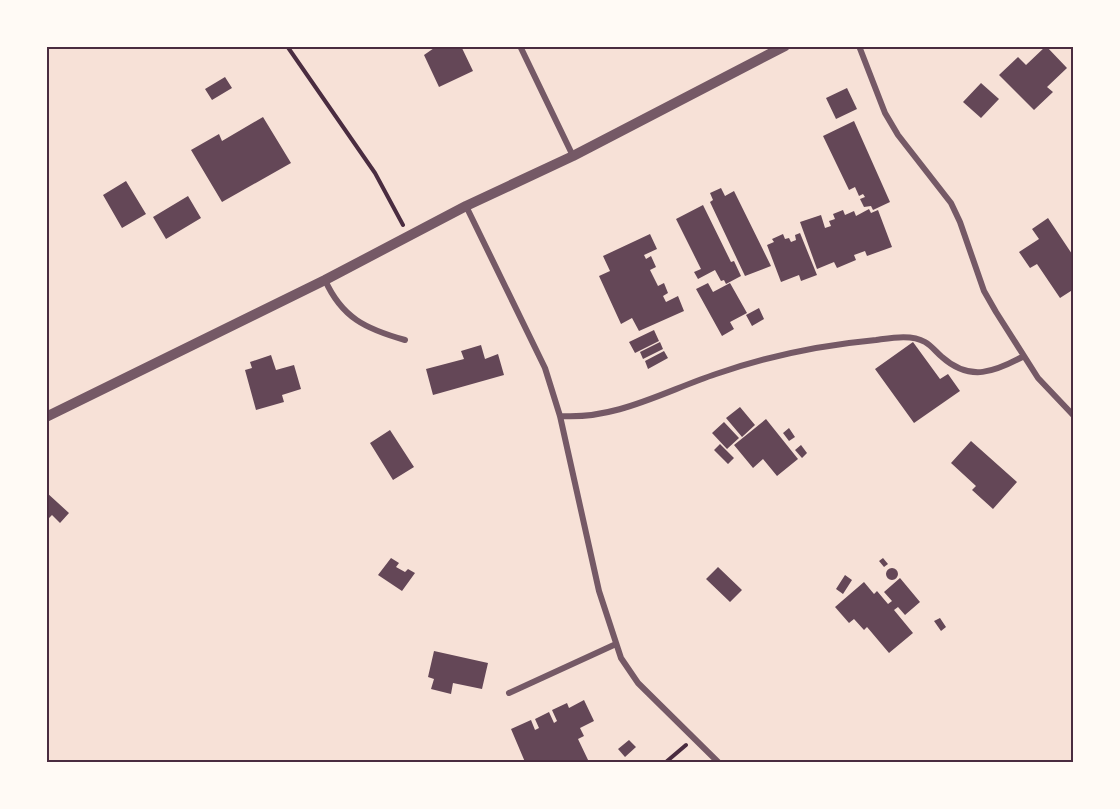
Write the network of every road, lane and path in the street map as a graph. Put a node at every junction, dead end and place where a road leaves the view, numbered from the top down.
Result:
1 (287, 46) edge
2 (520, 46) edge
3 (785, 46) edge
4 (859, 46) edge
5 (573, 156) junction
6 (466, 206) junction
7 (409, 236) junction
8 (325, 280) junction
9 (405, 340) dead end
10 (1024, 356) junction
11 (560, 416) junction
12 (1074, 416) edge
13 (46, 417) edge
14 (616, 644) junction
15 (509, 693) dead end
16 (693, 738) junction
17 (666, 762) edge
18 (718, 762) edge

1 - 7 path
2 - 5 street
3 - 5 street
4 - 10 street
5 - 6 street
6 - 7 street
6 - 11 street
7 - 8 street
8 - 9 street
8 - 13 street
10 - 11 street
10 - 12 street
11 - 14 street
14 - 15 street
14 - 16 street
16 - 17 path
16 - 18 street

